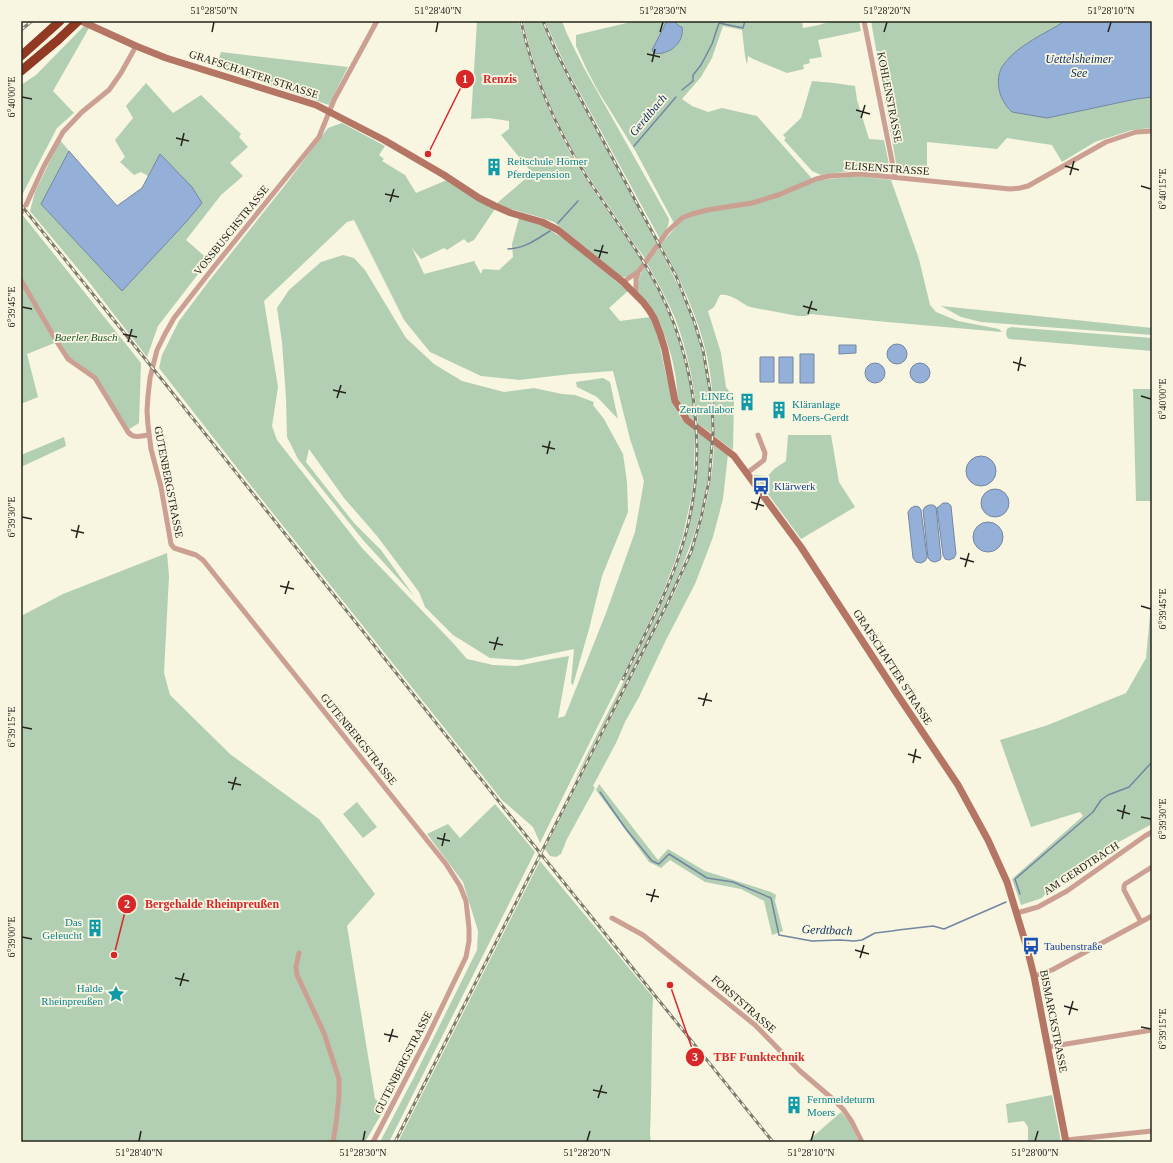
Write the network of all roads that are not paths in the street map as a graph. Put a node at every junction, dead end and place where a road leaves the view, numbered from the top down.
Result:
1 (80, 21) edge
2 (377, 21) edge
3 (864, 21) edge
4 (57, 24) edge
5 (136, 46) junction
6 (21, 56) edge
7 (21, 71) edge
8 (329, 111) junction
9 (1152, 131) edge
10 (895, 176) junction
11 (26, 205) dead end
12 (639, 271) junction
13 (21, 280) edge
14 (623, 282) junction
15 (636, 296) junction
16 (154, 365) joint
17 (148, 435) junction
18 (758, 435) dead end
19 (748, 473) junction
20 (1152, 832) edge
21 (1152, 867) edge
22 (1006, 882) joint
23 (1017, 913) junction
24 (1152, 916) edge
25 (612, 918) dead end
26 (1141, 922) junction
27 (299, 952) dead end
28 (1034, 976) junction
29 (1152, 1030) edge
30 (1048, 1047) junction
31 (1152, 1131) edge
32 (1066, 1141) edge
33 (333, 1142) edge
34 (373, 1142) edge
35 (862, 1142) edge

1 - 5 main road, GRAFSCHAFTER STRASSE
1 - 7 highway
2 - 8 street, VOSSBUSCHSTRASSE
3 - 10 street, KOHLENSTRASSE
4 - 6 highway
5 - 8 main road, GRAFSCHAFTER STRASSE
5 - 11 street
8 - 14 main road, GRAFSCHAFTER STRASSE
8 - 16 street, VOSSBUSCHSTRASSE
9 - 10 street, ELISENSTRASSE
10 - 12 street, ELISENSTRASSE
12 - 14 street, ELISENSTRASSE
12 - 15 street, ELISENSTRASSE
13 - 17 street
14 - 15 main road, GRAFSCHAFTER STRASSE
15 - 19 main road, GRAFSCHAFTER STRASSE
16 - 17 street, GUTENBERGSTRASSE
17 - 34 street, GUTENBERGSTRASSE
18 - 19 street
19 - 22 main road, GRAFSCHAFTER STRASSE
20 - 23 street, AM GERDTBACH
21 - 26 street
22 - 23 main road, BISMARCKSTRASSE
23 - 28 main road, BISMARCKSTRASSE
24 - 26 street
25 - 35 street, FORSTSTRASSE
26 - 28 street
27 - 33 street
28 - 30 main road, BISMARCKSTRASSE
29 - 30 street
30 - 32 main road, BISMARCKSTRASSE
31 - 32 street

